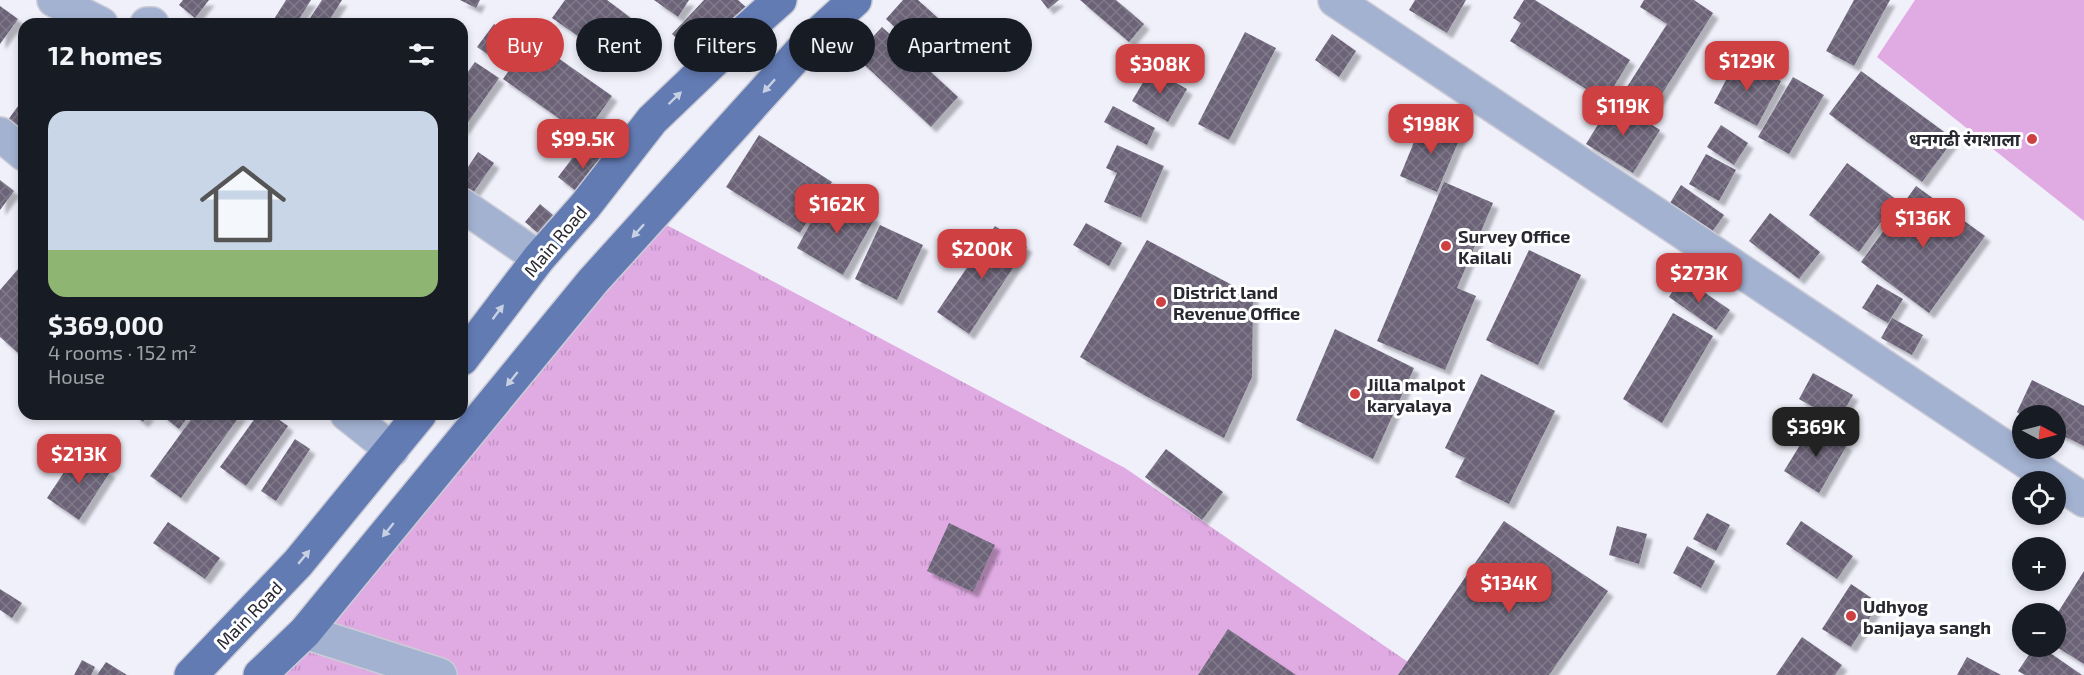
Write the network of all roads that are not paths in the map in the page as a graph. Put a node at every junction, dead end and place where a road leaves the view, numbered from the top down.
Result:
1 (54, 0) edge
2 (780, 0) edge
3 (855, 0) edge
4 (1335, 0) edge
5 (89, 18) edge
6 (0, 134) edge
7 (18, 149) edge
8 (468, 209) edge
9 (539, 258) junction
10 (468, 351) edge
11 (354, 420) edge
12 (415, 420) edge
13 (392, 450) junction
14 (2084, 500) edge
15 (305, 632) junction
16 (191, 675) edge
17 (260, 675) edge
18 (440, 675) edge

1 - 5 street
9 -> 2 main road, Main Road
3 -> 15 main road
4 - 14 street
6 - 7 street
8 - 9 street
10 -> 9 main road, Main Road
11 - 13 street
12 - 13 main road, Main Road
16 -> 13 main road, Main Road
15 - 17 main road
15 - 18 street

